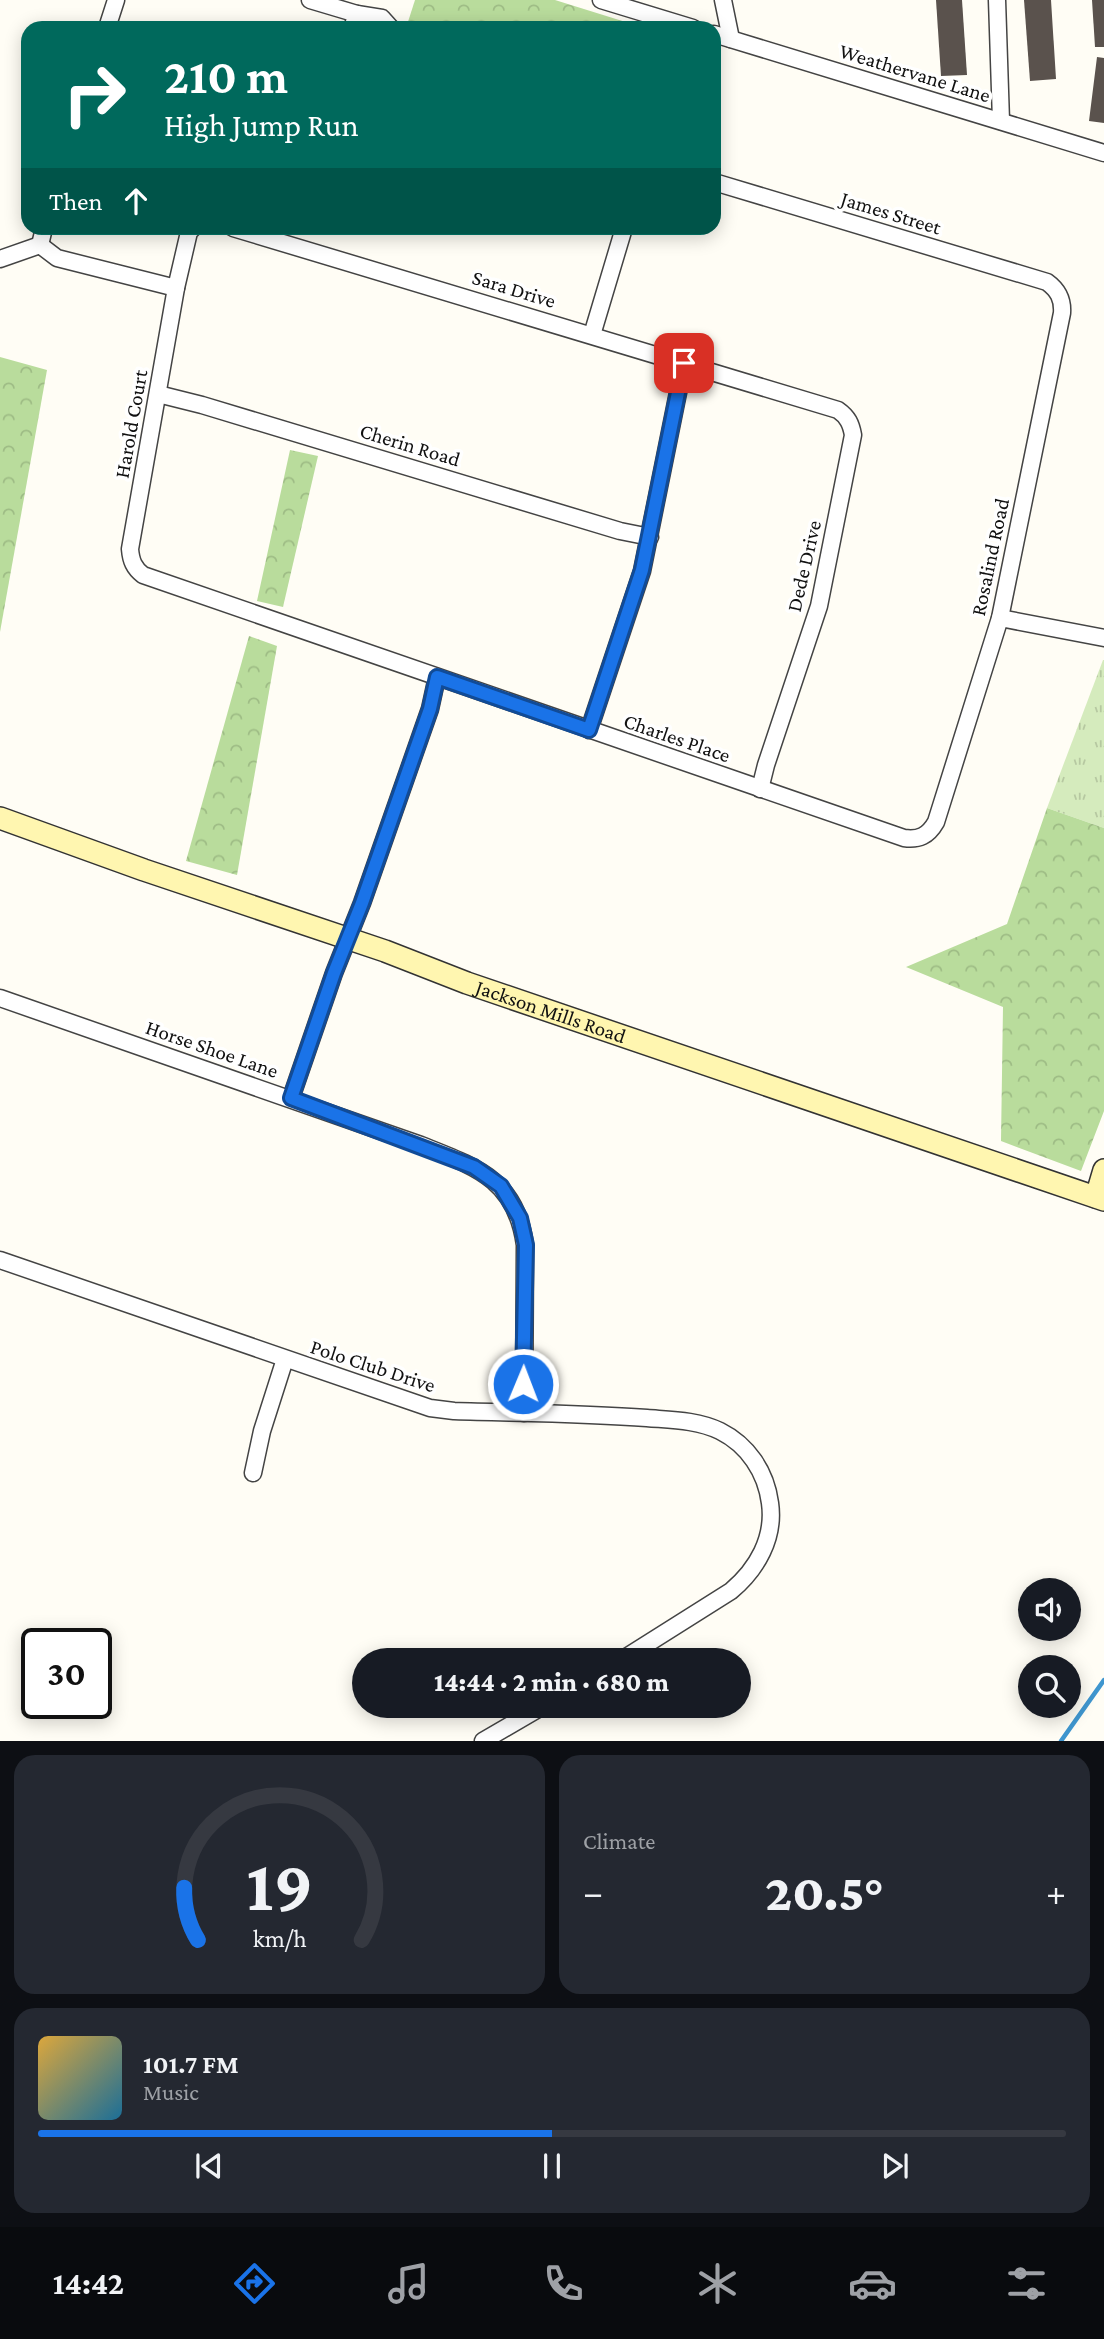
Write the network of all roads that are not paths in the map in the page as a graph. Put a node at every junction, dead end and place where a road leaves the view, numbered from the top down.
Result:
1 (116, 0) edge
2 (310, 0) edge
3 (601, 0) edge
4 (723, 0) edge
5 (997, 0) edge
6 (109, 21) edge
7 (355, 21) edge
8 (385, 21) edge
9 (670, 21) edge
10 (721, 36) edge
11 (731, 39) junction
12 (1001, 121) junction
13 (1104, 153) edge
14 (721, 184) edge
15 (42, 235) edge
16 (188, 235) edge
17 (256, 235) edge
18 (622, 235) edge
19 (40, 245) junction
20 (0, 259) edge
21 (176, 288) junction
22 (1055, 288) joint
23 (592, 335) junction
24 (684, 363) junction
25 (782, 393) joint
26 (158, 394) junction
27 (650, 537) junction
28 (134, 566) joint
29 (1000, 618) junction
30 (1104, 638) edge
31 (437, 677) junction
32 (589, 730) junction
33 (760, 789) junction
34 (0, 818) edge
35 (931, 830) joint
36 (348, 938) junction
37 (0, 998) edge
38 (291, 1098) junction
39 (1104, 1171) edge
40 (1100, 1198) edge
41 (0, 1260) edge
42 (285, 1359) junction
43 (524, 1413) junction
44 (253, 1473) dead end
45 (640, 1648) edge
46 (522, 1718) edge
47 (483, 1741) edge

1 - 6 street
2 - 7 street
3 - 9 street
4 - 11 street
5 - 12 street
7 - 8 street
10 - 11 street, Weathervane Lane
11 - 12 street, Weathervane Lane
12 - 13 street, Weathervane Lane
14 - 22 street, James Street
15 - 19 street
16 - 21 street
17 - 23 street, Sara Drive
18 - 23 street
19 - 20 street
19 - 21 street
21 - 26 street, Harold Court
22 - 29 street, Rosalind Road
23 - 24 street, Sara Drive
24 - 25 street, Sara Drive
24 - 27 street
25 - 33 street, Dede Drive
26 - 27 street, Cherin Road
26 - 28 street, Harold Court
27 - 32 street
28 - 31 street, Charles Place
29 - 30 street
29 - 35 street, Rosalind Road
31 - 32 street, Charles Place
31 - 36 street
32 - 33 street, Charles Place
33 - 35 street, Charles Place
34 - 36 main road, Jackson Mills Road
36 - 38 street
36 - 40 main road, Jackson Mills Road
37 - 38 street, Horse Shoe Lane
38 - 43 street, Horse Shoe Lane
39 - 40 main road
41 - 42 street, Polo Club Drive
42 - 43 street, Polo Club Drive
42 - 44 street
43 - 45 street, Polo Club Drive
46 - 47 street

